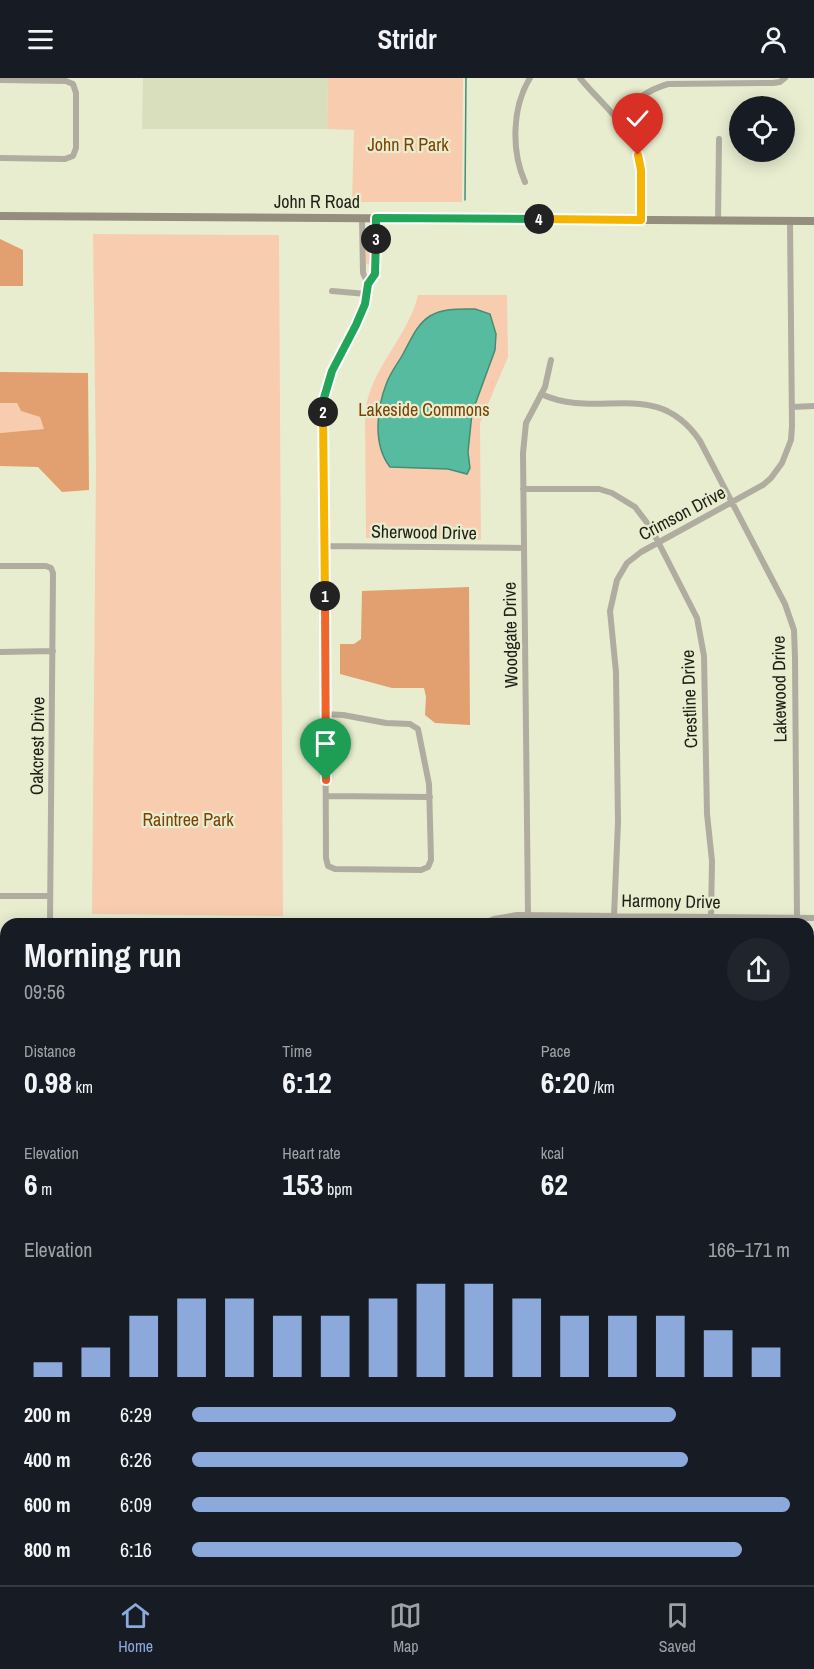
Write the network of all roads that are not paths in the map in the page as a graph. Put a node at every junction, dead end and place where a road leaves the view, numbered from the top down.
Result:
1 (531, 78) edge
2 (580, 78) edge
3 (10, 79) edge
4 (784, 79) edge
5 (0, 80) edge
6 (616, 118) junction
7 (718, 139) dead end
8 (0, 158) edge
9 (525, 182) dead end
10 (0, 216) edge
11 (362, 218) junction
12 (376, 218) junction
13 (641, 220) junction
14 (718, 221) junction
15 (790, 221) junction
16 (814, 221) edge
17 (368, 284) junction
18 (332, 291) dead end
19 (367, 294) junction
20 (551, 360) dead end
21 (541, 394) junction
22 (814, 406) edge
23 (792, 407) junction
24 (523, 489) junction
25 (732, 503) junction
26 (658, 541) junction
27 (325, 546) junction
28 (524, 548) junction
29 (0, 566) edge
30 (0, 651) edge
31 (53, 651) junction
32 (326, 714) junction
33 (326, 796) junction
34 (430, 797) junction
35 (0, 896) edge
36 (50, 896) junction
37 (528, 915) junction
38 (614, 916) junction
39 (711, 917) junction
40 (50, 918) edge
41 (498, 918) edge
42 (797, 918) junction
43 (814, 918) edge

1 - 9 street
2 - 6 street
3 - 5 street
3 - 8 street
4 - 6 street
6 - 13 street
7 - 14 street
10 - 11 main road, John R Road
11 - 12 main road, John R Road
11 - 17 street
12 - 13 main road, John R Road
12 - 17 street
13 - 14 main road, John R Road
14 - 15 main road, John R Road
15 - 16 main road, John R Road
15 - 23 street, Crimson Drive
17 - 19 street
18 - 19 street
19 - 27 street
20 - 21 street, Woodgate Drive
21 - 24 street, Woodgate Drive
21 - 25 street, Lakewood Drive
22 - 23 street
23 - 25 street, Crimson Drive
24 - 26 street, Crestline Drive
24 - 28 street, Woodgate Drive
25 - 26 street, Crimson Drive
25 - 42 street, Lakewood Drive
26 - 38 street, Crimson Drive
26 - 39 street, Crestline Drive
27 - 28 street, Sherwood Drive
27 - 32 street
28 - 37 street, Woodgate Drive
29 - 31 street, Oakcrest Drive
30 - 31 street
31 - 36 street, Oakcrest Drive
32 - 33 street
32 - 34 street
33 - 34 street
33 - 34 street
35 - 36 street
36 - 40 street, Oakcrest Drive
37 - 38 street, Harmony Drive
37 - 41 street, Harmony Drive
38 - 39 street, Harmony Drive
39 - 42 street, Harmony Drive
42 - 43 street, Harmony Drive

